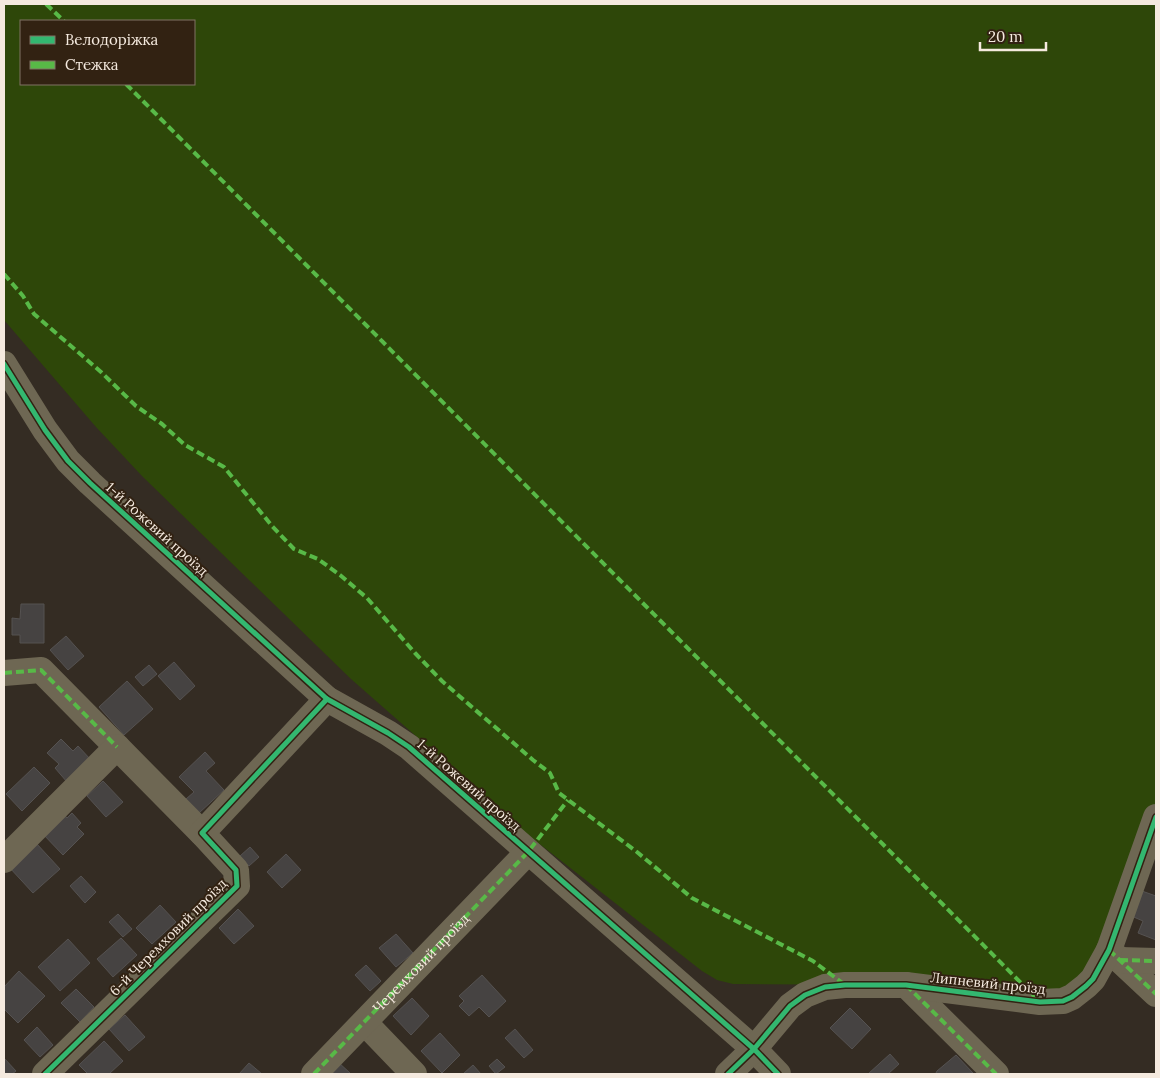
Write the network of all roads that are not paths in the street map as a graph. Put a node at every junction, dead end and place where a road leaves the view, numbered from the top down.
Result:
1 (4, 364) edge
2 (4, 673) edge
3 (327, 699) junction
4 (117, 747) junction
5 (1156, 817) edge
6 (202, 833) junction
7 (528, 852) junction
8 (4, 860) edge
9 (1114, 955) junction
10 (1156, 961) edge
11 (906, 985) junction
12 (1156, 994) edge
13 (365, 1023) junction
14 (754, 1049) junction
15 (45, 1074) edge
16 (314, 1074) edge
17 (414, 1074) edge
18 (728, 1074) edge
19 (778, 1074) edge
20 (996, 1074) edge

1 - 3 street, 1-й Рожевий проїзд
2 - 4 street, 6-й Черемховий проїзд
3 - 6 street
3 - 7 street, 1-й Рожевий проїзд
4 - 6 street, 6-й Черемховий проїзд
4 - 8 street
5 - 9 street, Липневий проїзд
6 - 15 street, 6-й Черемховий проїзд
7 - 13 street, Черемховий проїзд
7 - 14 street, 1-й Рожевий проїзд
9 - 10 street
9 - 11 street, Липневий проїзд
9 - 12 street
11 - 14 street, Липневий проїзд
11 - 20 street
13 - 16 street, Черемховий проїзд
13 - 17 street
14 - 18 street, Липневий проїзд
14 - 19 street, 1-й Рожевий проїзд

